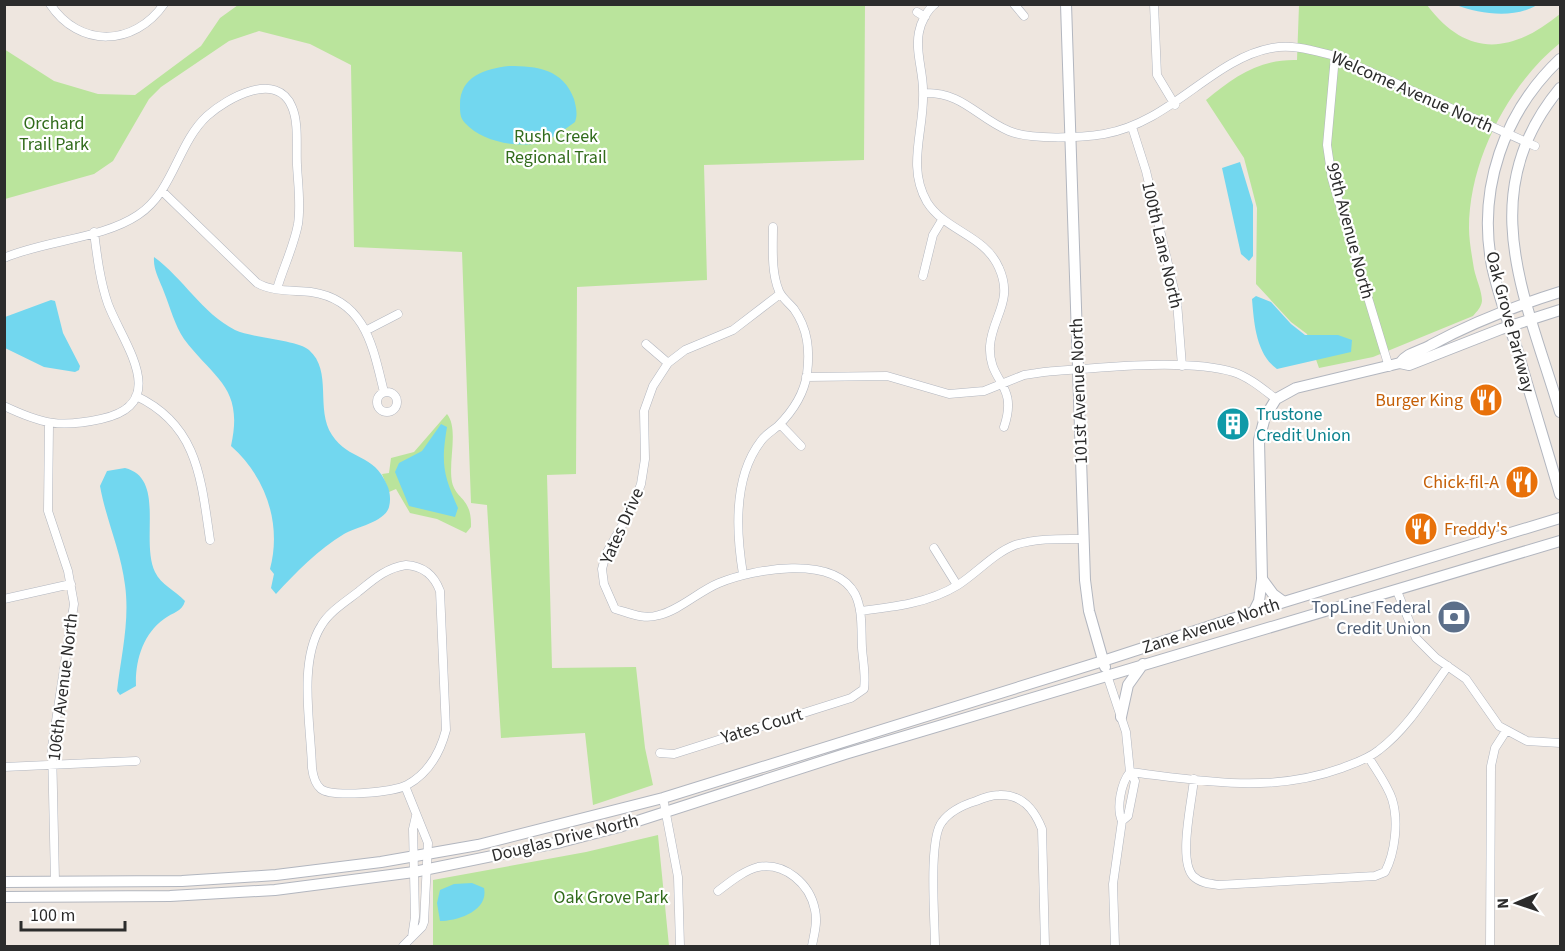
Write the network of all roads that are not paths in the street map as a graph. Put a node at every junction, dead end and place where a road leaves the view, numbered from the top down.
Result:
1 (50, 4) edge
2 (164, 4) edge
3 (935, 4) edge
4 (1014, 4) edge
5 (1066, 4) edge
6 (1154, 4) edge
7 (917, 12) dead end
8 (1024, 16) dead end
9 (925, 17) junction
10 (1335, 56) junction
11 (1560, 58) edge
12 (1560, 88) edge
13 (924, 93) junction
14 (1175, 105) junction
15 (1132, 127) junction
16 (1507, 133) junction
17 (1070, 135) junction
18 (1531, 144) junction
19 (162, 191) junction
20 (942, 220) junction
21 (773, 227) dead end
22 (94, 232) junction
23 (4, 258) edge
24 (923, 276) dead end
25 (277, 289) junction
26 (1560, 292) edge
27 (780, 294) junction
28 (1527, 303) junction
29 (1504, 310) junction
30 (1560, 310) edge
31 (398, 314) dead end
32 (1532, 319) junction
33 (1510, 326) junction
34 (367, 330) junction
35 (646, 344) dead end
36 (668, 363) junction
37 (1394, 365) junction
38 (1182, 366) junction
39 (1078, 369) junction
40 (806, 377) junction
41 (1002, 383) junction
42 (384, 392) dead end
43 (136, 396) junction
44 (1276, 399) junction
45 (4, 406) edge
46 (1560, 412) edge
47 (780, 424) junction
48 (49, 425) junction
49 (1004, 428) dead end
50 (801, 446) dead end
51 (1560, 494) edge
52 (1560, 518) edge
53 (1084, 538) junction
54 (210, 540) dead end
55 (1560, 541) edge
56 (934, 548) dead end
57 (743, 574) junction
58 (1262, 579) junction
59 (71, 584) junction
60 (957, 585) junction
61 (1397, 591) junction
62 (4, 599) edge
63 (1284, 602) junction
64 (860, 611) junction
65 (1253, 613) junction
66 (1103, 661) junction
67 (1143, 664) junction
68 (1448, 666) junction
69 (1107, 675) junction
70 (862, 693) joint
71 (1121, 717) junction
72 (1506, 731) junction
73 (1560, 743) edge
74 (660, 753) dead end
75 (1369, 758) junction
76 (136, 761) dead end
77 (52, 765) junction
78 (4, 767) edge
79 (1130, 772) junction
80 (1194, 779) junction
81 (405, 786) junction
82 (663, 798) junction
83 (666, 811) junction
84 (416, 816) junction
85 (428, 854) junction
86 (414, 857) junction
87 (427, 870) junction
88 (414, 872) junction
89 (55, 881) junction
90 (4, 882) edge
91 (718, 891) dead end
92 (4, 897) edge
93 (412, 938) junction
94 (403, 946) edge
95 (680, 946) edge
96 (812, 946) edge
97 (935, 946) edge
98 (1045, 946) edge
99 (1115, 946) edge
100 (1490, 946) edge

1 - 2 street
3 - 9 street
4 - 8 street
5 - 17 main road, 101st Avenue North
6 - 14 street
7 - 9 street
9 - 13 street
10 - 14 street, Welcome Avenue North
10 - 16 street, Welcome Avenue North
10 - 37 street, 99th Avenue North
11 - 16 main road, Oak Grove Parkway
12 - 18 main road, Oak Grove Parkway
13 - 17 street, Welcome Avenue North
13 - 20 street
14 - 15 street, Welcome Avenue North
15 - 17 street, Welcome Avenue North
15 - 38 street, 100th Lane North
16 - 18 street, Welcome Avenue North
16 - 29 main road, Oak Grove Parkway
17 - 39 main road, 101st Avenue North
18 - 28 main road, Oak Grove Parkway
19 - 22 street
19 - 25 street
19 - 25 street
20 - 24 street
20 - 41 street
21 - 27 street
22 - 23 street
22 - 43 street
25 - 34 street
26 - 28 main road
27 - 36 street, Yates Drive
27 - 40 street
28 - 29 main road
28 - 32 main road, Oak Grove Parkway
29 - 33 main road, Oak Grove Parkway
29 - 37 main road
30 - 32 main road
31 - 34 street
32 - 33 main road
32 - 46 main road, Oak Grove Parkway
33 - 37 main road
33 - 51 main road, Oak Grove Parkway
34 - 42 street
35 - 36 street
36 - 57 street, Yates Drive
37 - 44 main road
38 - 39 street
38 - 44 street
39 - 41 street
39 - 53 main road, 101st Avenue North
40 - 41 street
40 - 47 street
41 - 49 street
43 - 48 street
43 - 54 street
44 - 58 main road
45 - 48 street
47 - 50 street
47 - 57 street
48 - 59 street, 106th Avenue North
52 - 63 main road, Zane Avenue North
53 - 60 street
53 - 66 main road, 101st Avenue North
55 - 61 main road, Zane Avenue North
56 - 60 street
57 - 64 street, Yates Drive
58 - 63 main road
58 - 65 main road
59 - 62 street
59 - 77 street, 106th Avenue North
60 - 64 street
61 - 67 main road, Zane Avenue North
61 - 68 street
63 - 65 main road, Zane Avenue North
64 - 70 street, Yates Drive
65 - 66 main road, Zane Avenue North
66 - 69 main road, 101st Avenue North
66 - 82 main road, Douglas Drive North
67 - 69 main road, Zane Avenue North
67 - 71 main road
68 - 72 street
68 - 75 street
69 - 71 street, 101st Avenue North
69 - 83 main road, Douglas Drive North
70 - 74 street, Yates Court
71 - 79 street, 101st Avenue North
72 - 73 street
72 - 100 street
75 - 80 street
75 - 80 street
76 - 77 street
77 - 78 street
77 - 89 street, 106th Avenue North
79 - 80 street
79 - 99 street, 101st Avenue North
81 - 81 street
81 - 84 street
82 - 83 street
82 - 85 main road, Douglas Drive North
83 - 87 main road, Douglas Drive North
83 - 95 street
84 - 85 street
84 - 86 street
85 - 86 main road, Douglas Drive North
85 - 87 street
86 - 88 street
86 - 89 main road, Douglas Drive North
87 - 88 main road, Douglas Drive North
87 - 93 street
88 - 92 main road, Douglas Drive North
88 - 93 street
89 - 90 main road, Douglas Drive North
91 - 96 street
93 - 94 street
97 - 98 street

